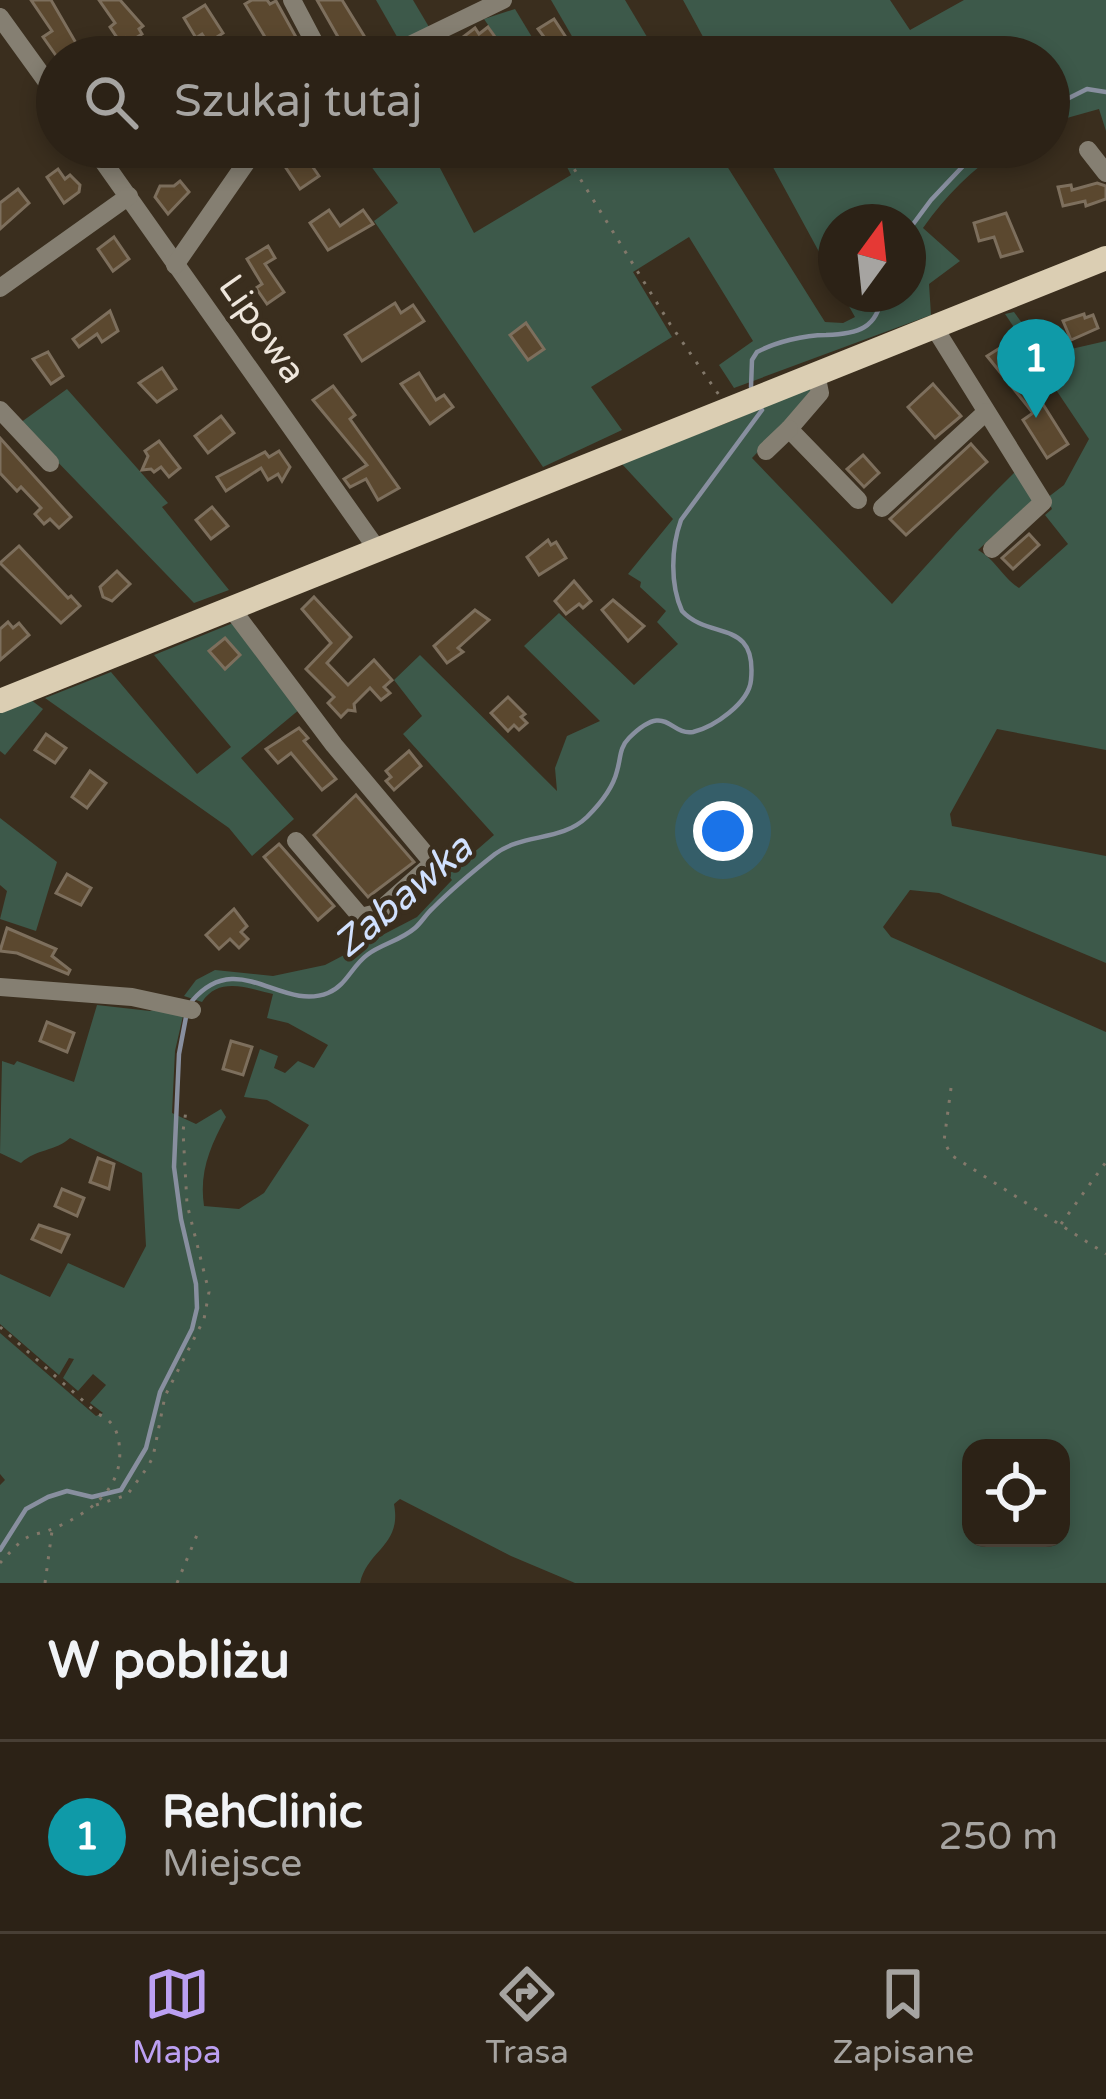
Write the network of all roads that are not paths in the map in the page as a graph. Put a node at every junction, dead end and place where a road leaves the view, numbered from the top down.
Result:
1 (292, 0) edge
2 (503, 0) edge
3 (0, 17) edge
4 (311, 36) edge
5 (428, 36) edge
6 (36, 67) edge
7 (1088, 150) dead end
8 (108, 168) edge
9 (242, 168) edge
10 (1106, 172) edge
11 (129, 196) junction
12 (1106, 258) edge
13 (176, 265) junction
14 (0, 288) edge
15 (934, 327) junction
16 (816, 374) junction
17 (0, 410) edge
18 (986, 412) junction
19 (789, 429) junction
20 (766, 451) dead end
21 (50, 463) dead end
22 (858, 500) dead end
23 (882, 508) dead end
24 (992, 549) dead end
25 (377, 550) junction
26 (232, 608) junction
27 (0, 700) edge
28 (296, 841) dead end
29 (0, 987) edge
30 (188, 1009) dead end

1 - 4 street
2 - 5 street
3 - 6 street
7 - 10 street
8 - 11 street, Lipowa
9 - 13 street
11 - 13 street, Lipowa
11 - 14 street
12 - 15 main road
13 - 25 street, Lipowa
15 - 16 main road
15 - 18 street
16 - 19 street
16 - 25 main road
17 - 21 street
18 - 23 street
18 - 24 street
19 - 20 street
19 - 22 street
25 - 26 main road
26 - 27 main road
26 - 28 street
29 - 30 street

